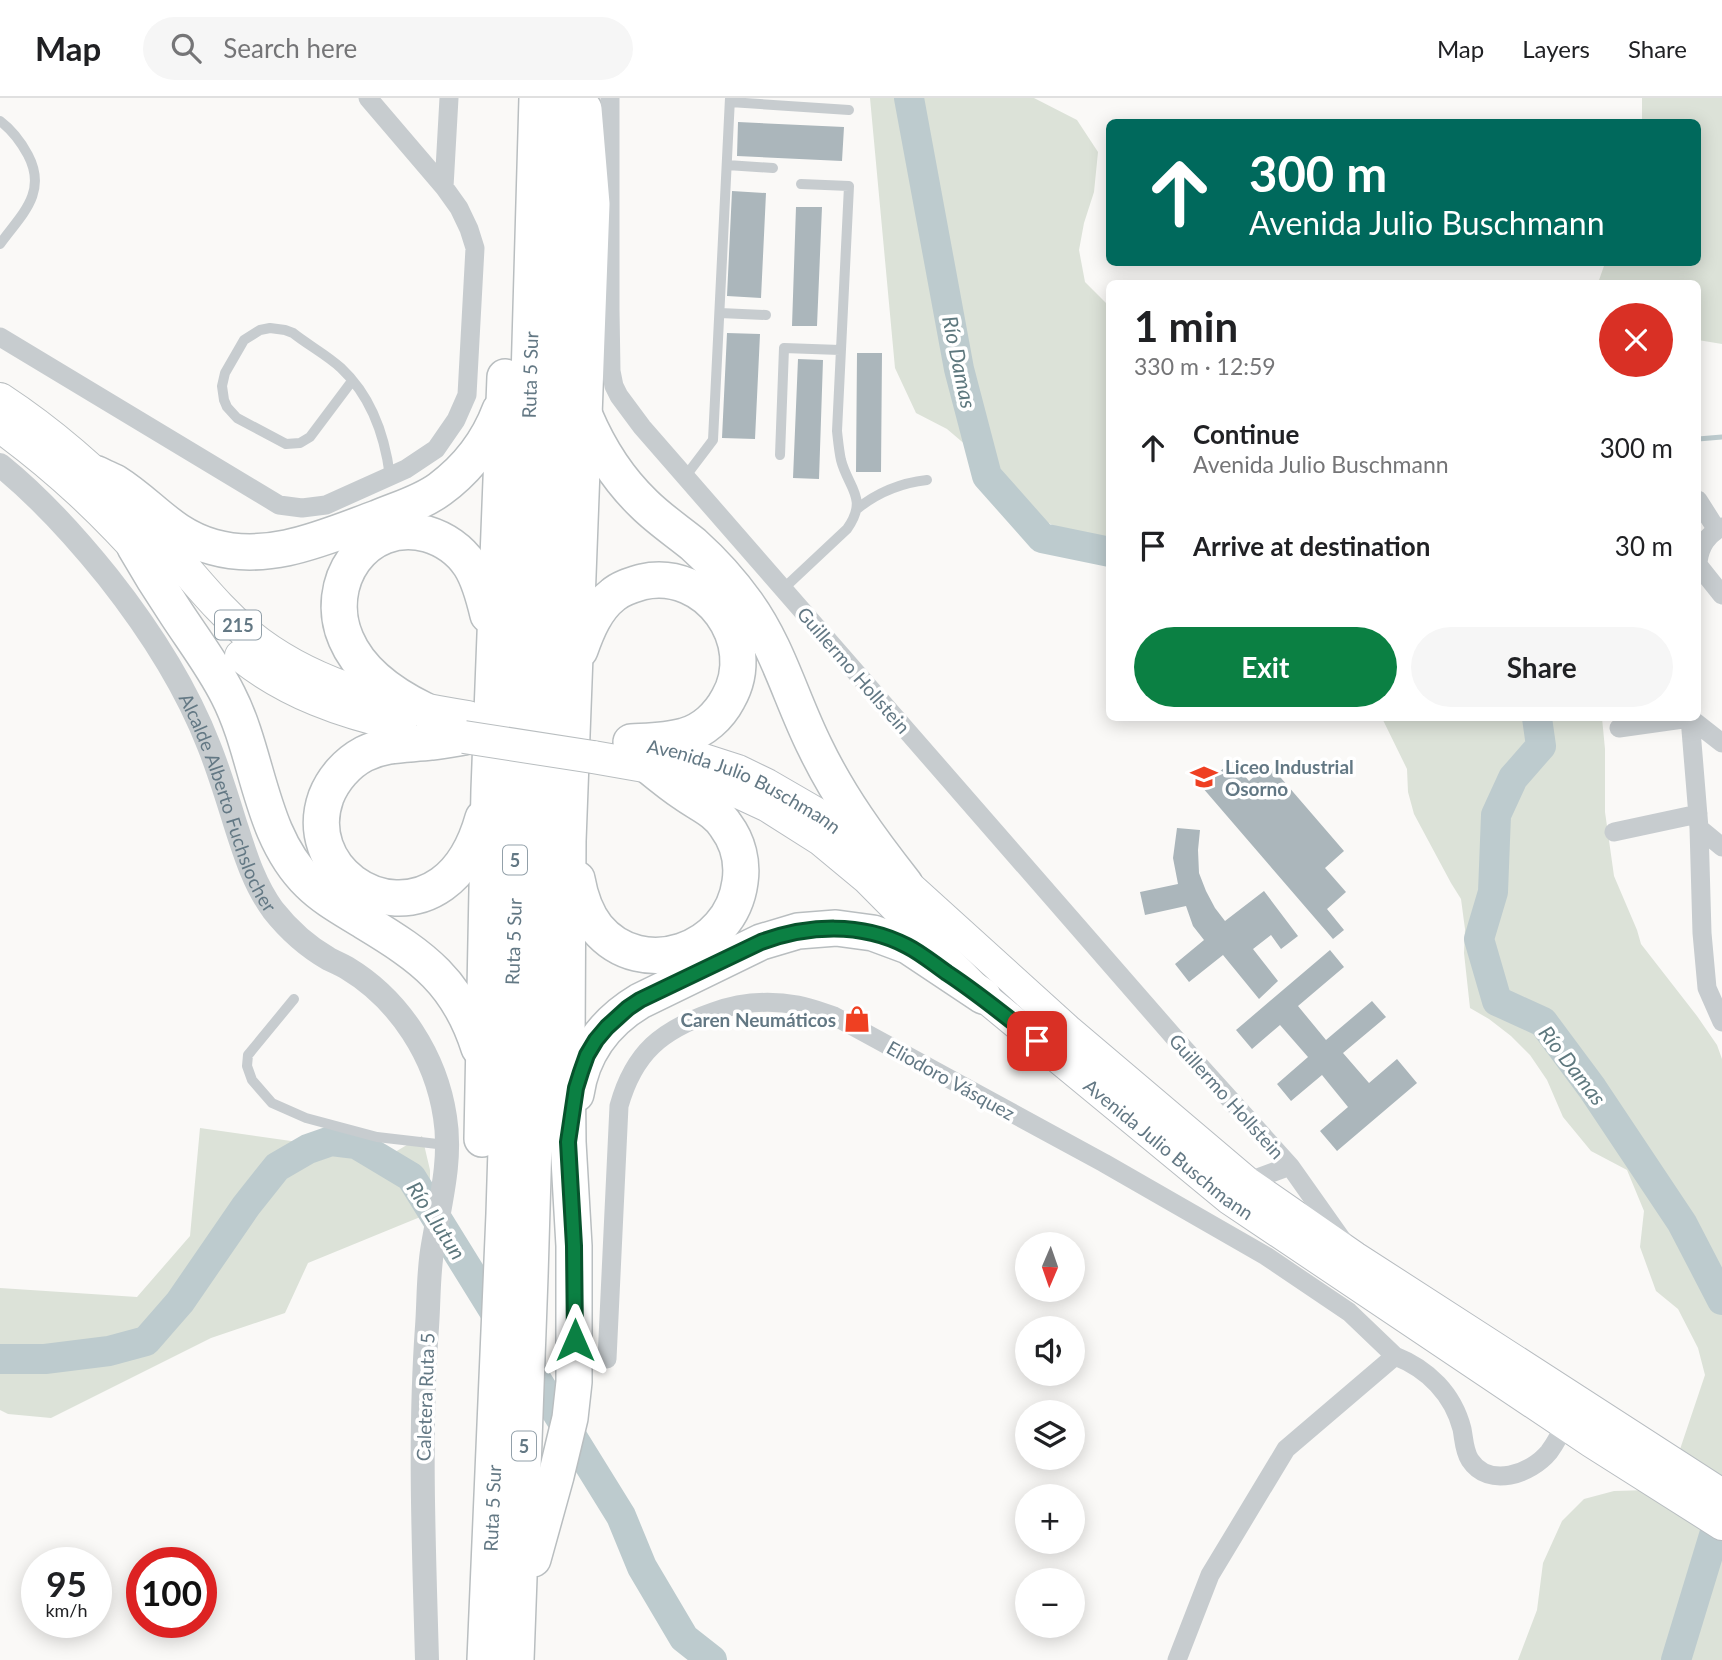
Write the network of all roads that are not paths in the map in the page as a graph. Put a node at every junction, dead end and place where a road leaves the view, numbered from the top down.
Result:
1 (368, 98) edge
2 (449, 98) edge
3 (513, 98) edge
4 (537, 98) edge
5 (565, 98) edge
6 (583, 98) edge
7 (610, 98) edge
8 (730, 100) edge
9 (849, 110) dead end
10 (0, 121) edge
11 (727, 165) junction
12 (773, 168) dead end
13 (801, 184) dead end
14 (444, 187) junction
15 (0, 244) edge
16 (720, 313) junction
17 (766, 315) dead end
18 (0, 337) edge
19 (841, 351) junction
20 (352, 381) junction
21 (505, 397) junction
22 (0, 398) edge
23 (584, 414) junction
24 (0, 426) edge
25 (780, 455) dead end
26 (0, 465) edge
27 (96, 474) junction
28 (390, 476) junction
29 (685, 477) junction
30 (927, 480) dead end
31 (1701, 504) edge
32 (857, 509) junction
33 (1719, 529) edge
34 (135, 547) junction
35 (1701, 551) edge
36 (1701, 567) edge
37 (783, 589) junction
38 (1722, 595) edge
39 (494, 645) junction
40 (575, 674) junction
41 (424, 710) junction
42 (1669, 721) edge
43 (1690, 721) edge
44 (1694, 721) edge
45 (466, 727) junction
46 (1619, 728) dead end
47 (1722, 743) edge
48 (640, 755) junction
49 (489, 790) junction
50 (1699, 821) junction
51 (1614, 832) dead end
52 (568, 841) junction
53 (1722, 847) edge
54 (905, 884) junction
55 (983, 996) junction
56 (294, 999) dead end
57 (1722, 1022) edge
58 (483, 1066) junction
59 (447, 1140) junction
60 (568, 1142) junction
61 (1290, 1166) junction
62 (1247, 1182) junction
63 (1355, 1257) junction
64 (1395, 1356) junction
65 (607, 1359) dead end
66 (1570, 1412) junction
67 (1598, 1430) junction
68 (1722, 1494) edge
69 (1722, 1525) edge
70 (502, 1619) junction
71 (427, 1660) edge
72 (485, 1660) edge
73 (516, 1660) edge
74 (1177, 1660) edge

1 - 14 street
2 - 14 street
3 - 21 highway
4 - 70 highway, Ruta 5 Sur / 5
5 - 70 highway, Ruta 5 Sur / 5
6 - 23 highway
7 - 29 street, Guillermo Hollstein
8 - 9 lane
8 - 11 lane
10 - 15 lane
11 - 12 lane
11 - 16 lane
13 - 19 lane
14 - 28 street
16 - 17 lane
16 - 29 lane
18 - 28 street
19 - 25 lane
19 - 32 lane
20 - 20 lane
20 - 28 lane
21 - 27 highway
21 - 39 highway
22 - 27 highway, 215
23 - 40 highway
23 - 54 highway
24 - 34 highway, 215
26 - 59 street, Alcalde Alberto Fuchslocher
27 - 41 highway, 215
29 - 37 street, Guillermo Hollstein
30 - 32 lane
31 - 33 street
32 - 37 lane
33 - 35 street
34 - 45 highway, 215
34 - 58 highway
36 - 38 street
37 - 61 street, Guillermo Hollstein
39 - 41 highway
39 - 49 highway
40 - 48 highway
40 - 52 highway
41 - 45 highway, 215
42 - 46 street
43 - 50 street
44 - 47 street
45 - 48 highway, Avenida Julio Buschmann, bridge
45 - 49 highway
48 - 52 highway
48 - 54 main road, Avenida Julio Buschmann
48 - 55 main road, Avenida Julio Buschmann
49 - 58 highway
50 - 51 street
50 - 53 street
50 - 57 street
52 - 60 highway
54 - 62 main road, Avenida Julio Buschmann
55 - 60 highway
55 - 66 main road, Avenida Julio Buschmann
56 - 59 lane
58 - 70 highway
59 - 71 street, Caletera Ruta 5
60 - 70 highway
61 - 62 street, Guillermo Hollstein
61 - 63 street, Guillermo Hollstein
62 - 63 main road, Avenida Julio Buschmann
63 - 66 main road, Avenida Julio Buschmann
64 - 65 street, Eliodoro Vásquez
64 - 66 street, Eliodoro Vásquez
64 - 74 street
66 - 67 main road, Avenida Julio Buschmann
67 - 68 main road, Avenida Julio Buschmann
67 - 69 main road, Avenida Julio Buschmann
70 - 72 highway, Ruta 5 Sur / 5
70 - 73 highway, Ruta 5 Sur / 5

